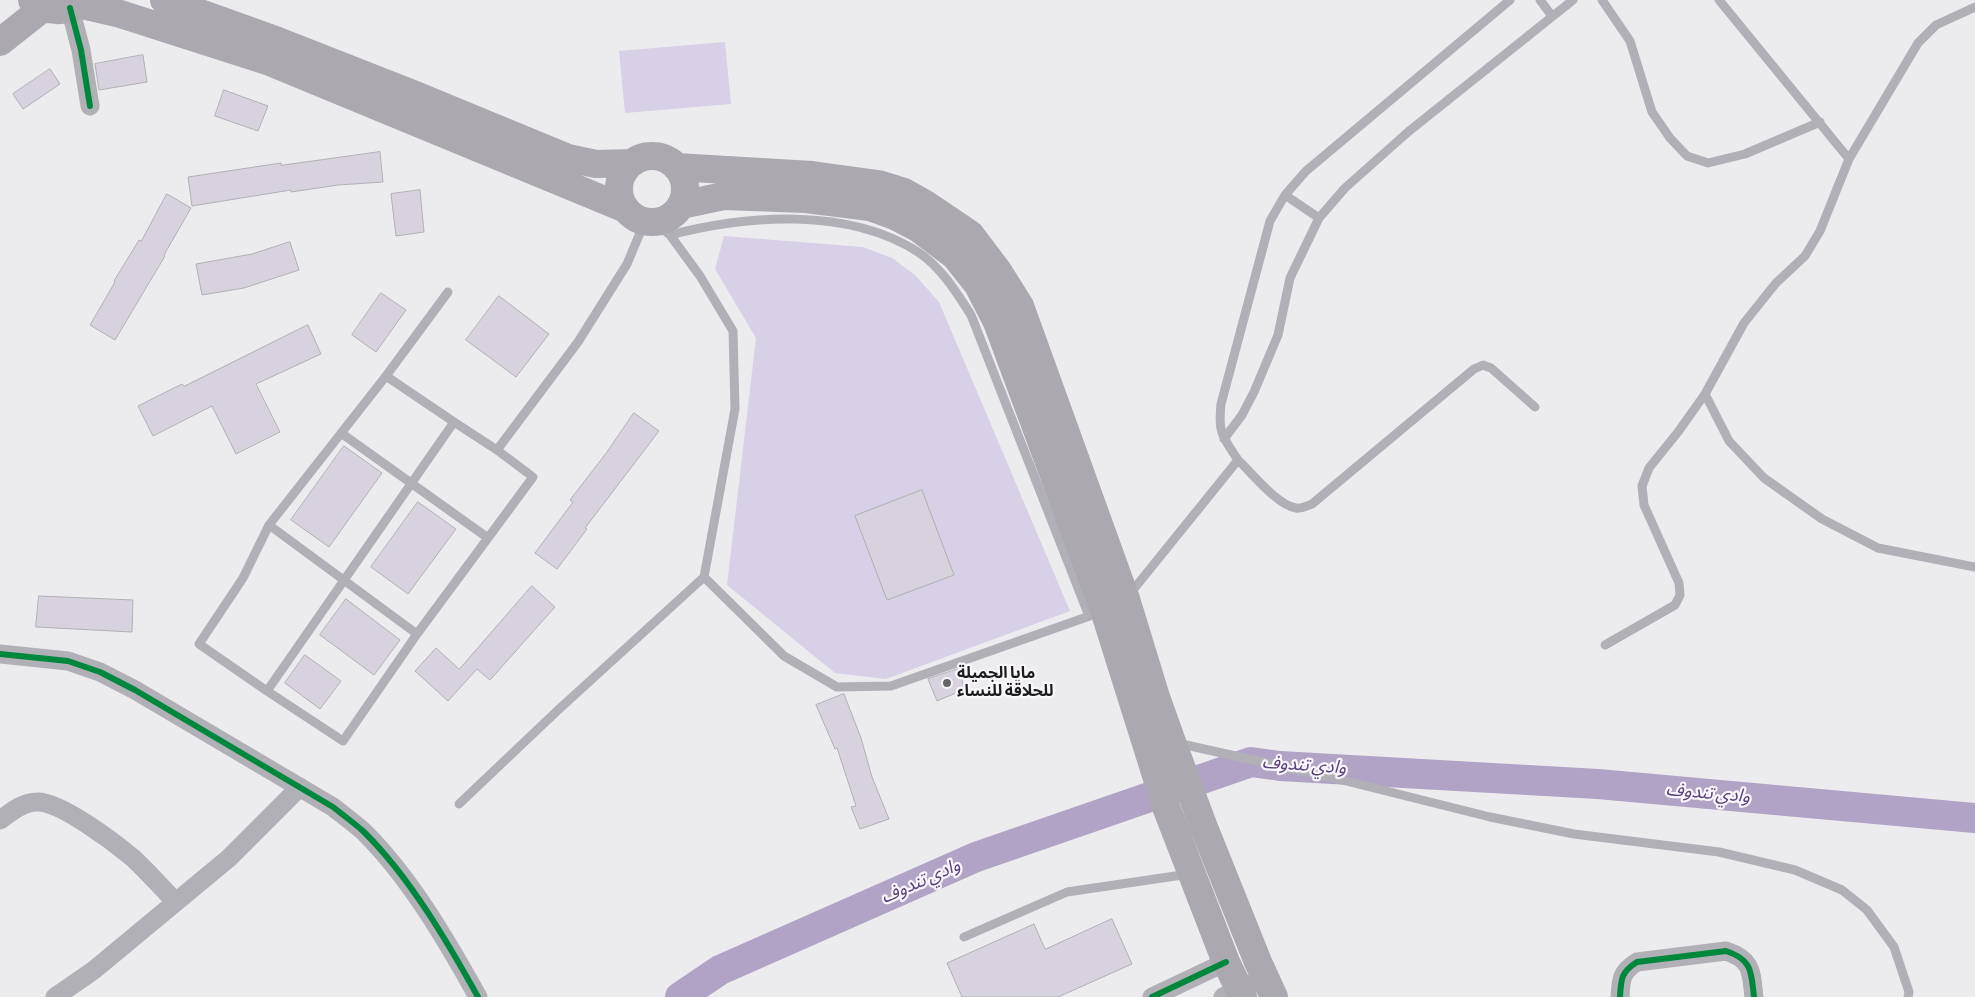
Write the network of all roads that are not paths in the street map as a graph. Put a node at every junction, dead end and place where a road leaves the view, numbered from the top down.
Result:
1 (164, 0) edge
2 (1510, 0) edge
3 (1540, 0) edge
4 (1573, 0) edge
5 (1602, 0) edge
6 (1719, 0) edge
7 (37, 4) edge
8 (76, 4) edge
9 (1975, 7) edge
10 (1552, 16) junction
11 (0, 42) edge
12 (90, 106) dead end
13 (1820, 122) junction
14 (1849, 159) junction
15 (632, 163) junction
16 (676, 167) junction
17 (1285, 196) junction
18 (681, 205) junction
19 (1319, 218) junction
20 (649, 222) junction
21 (448, 292) dead end
22 (386, 376) junction
23 (1704, 394) junction
24 (1535, 408) dead end
25 (454, 422) junction
26 (341, 433) junction
27 (1224, 439) junction
28 (497, 450) junction
29 (1238, 460) junction
30 (410, 484) junction
31 (269, 524) junction
32 (488, 538) junction
33 (1975, 567) edge
34 (704, 577) junction
35 (344, 579) junction
36 (1110, 607) junction
37 (417, 634) junction
38 (1605, 646) dead end
39 (0, 654) edge
40 (267, 690) junction
41 (1172, 742) junction
42 (300, 787) junction
43 (459, 804) dead end
44 (0, 820) edge
45 (1192, 874) junction
46 (176, 902) junction
47 (964, 937) dead end
48 (1226, 962) junction
49 (1270, 988) edge
50 (1235, 995) edge
51 (54, 997) edge
52 (478, 997) edge
53 (1152, 997) edge
54 (1620, 997) edge
55 (1754, 997) edge
56 (1908, 997) edge

1 - 15 main road
2 - 17 lane
3 - 10 lane
4 - 10 lane
5 - 13 lane
6 - 13 lane
7 - 8 main road
7 - 11 main road
8 - 12 street
8 - 20 main road
9 - 14 lane
10 - 19 lane
13 - 14 lane
14 - 23 lane
15 - 16 main road
15 - 20 main road
16 - 18 main road
16 - 36 main road
17 - 19 lane
17 - 27 lane
18 - 20 main road
18 - 36 main road
19 - 27 lane
20 - 28 lane
20 - 34 lane
20 - 36 lane
21 - 22 lane
22 - 25 lane
22 - 26 lane
23 - 33 lane
23 - 38 lane
24 - 29 lane
25 - 28 lane
25 - 30 lane
26 - 30 lane
26 - 31 lane
27 - 29 lane
28 - 32 lane
29 - 36 lane
30 - 32 lane
30 - 35 lane
31 - 35 lane
31 - 40 lane
32 - 37 lane
34 - 36 lane
34 - 43 lane
35 - 37 lane
35 - 40 lane
36 - 41 main road
36 - 45 main road
37 - 40 lane
39 - 42 street
41 - 49 main road
41 - 56 lane
42 - 46 street
42 - 52 street
44 - 46 street
45 - 47 lane
45 - 48 main road
46 - 51 street
48 - 50 main road
48 - 53 street
49 - 50 street
54 - 55 street

